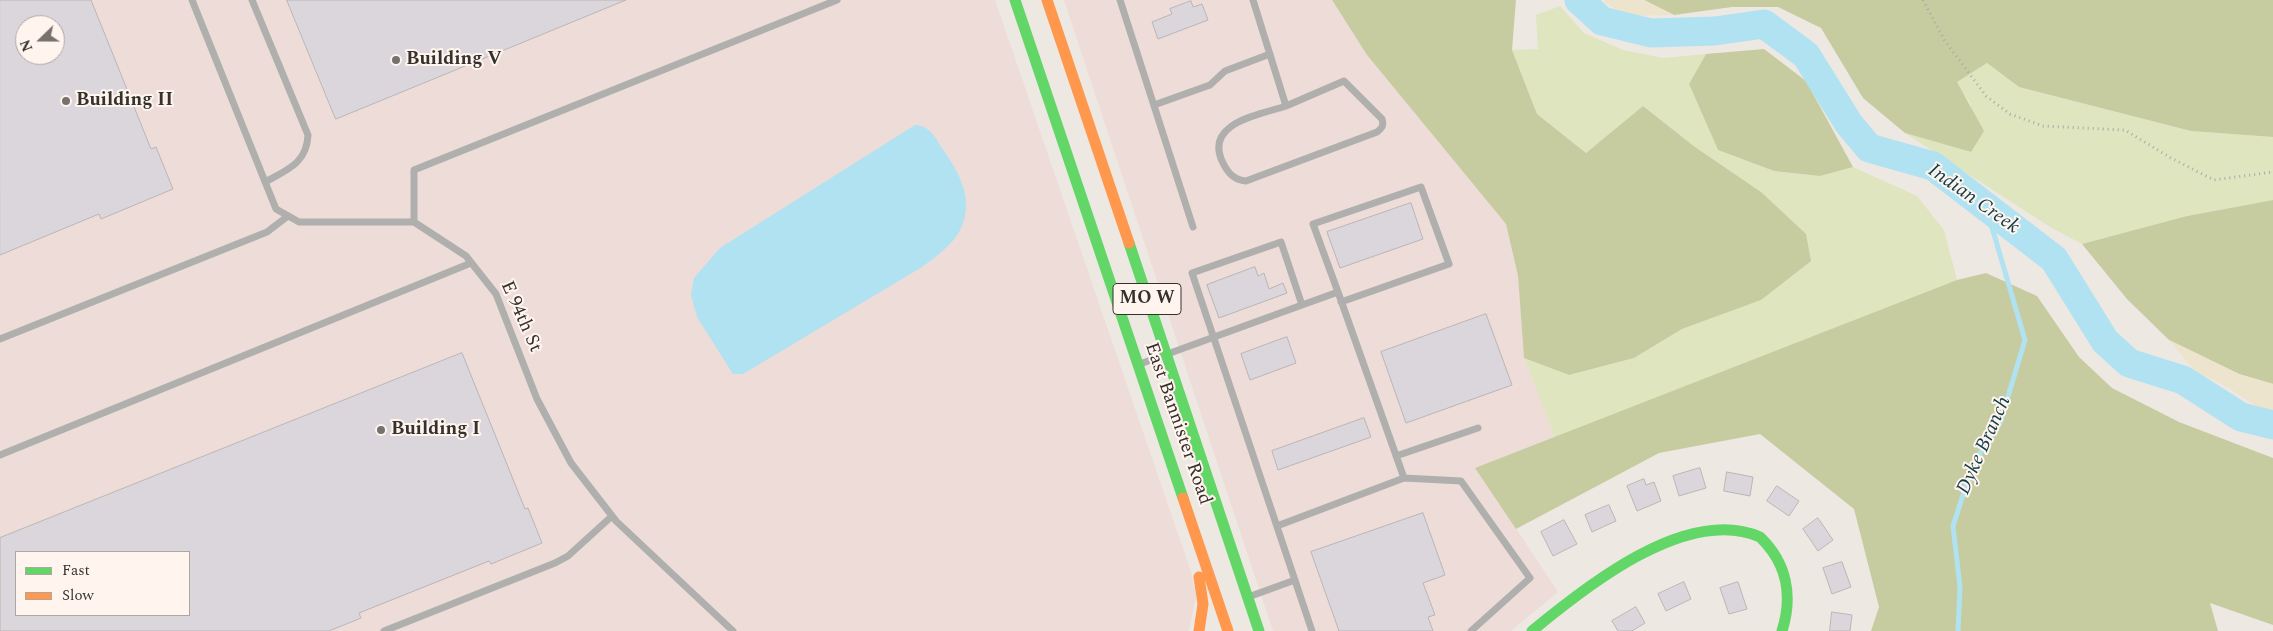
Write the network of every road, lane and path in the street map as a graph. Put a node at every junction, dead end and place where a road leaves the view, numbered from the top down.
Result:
1 (192, 0) edge
2 (252, 0) edge
3 (837, 0) edge
4 (1015, 0) edge
5 (1048, 0) edge
6 (1120, 0) edge
7 (1253, 0) edge
8 (1923, 0) edge
9 (1270, 54) junction
10 (1154, 105) junction
11 (1286, 106) junction
12 (2273, 172) edge
13 (265, 182) junction
14 (288, 216) junction
15 (414, 222) junction
16 (1192, 226) dead end
17 (472, 263) junction
18 (1338, 292) junction
19 (1341, 302) junction
20 (1302, 305) junction
21 (1214, 338) junction
22 (0, 339) edge
23 (1166, 355) junction
24 (1138, 365) junction
25 (1478, 428) dead end
26 (1160, 430) junction
27 (0, 455) edge
28 (1396, 456) junction
29 (1404, 478) junction
30 (612, 516) junction
31 (1277, 526) junction
32 (1295, 580) junction
33 (1248, 597) junction
34 (384, 631) edge
35 (733, 631) edge
36 (1199, 631) edge
37 (1228, 631) edge
38 (1259, 631) edge
39 (1312, 631) edge
40 (1470, 631) edge
41 (1532, 631) edge
42 (1782, 631) edge

1 - 13 lane
2 - 13 lane
3 - 15 lane
4 - 24 main road, East Bannister Road / MO W
5 - 23 main road, East Bannister Road / MO W
6 - 10 lane
7 - 9 lane
8 - 12 path
9 - 10 lane
9 - 11 lane
10 - 16 lane
11 - 11 lane
13 - 14 lane
14 - 15 lane
14 - 22 lane
15 - 17 lane, E 94th St
17 - 27 lane
17 - 30 lane, E 94th St
18 - 19 lane
18 - 19 lane
18 - 20 lane
19 - 28 lane
20 - 21 lane
20 - 21 lane
21 - 23 lane
21 - 31 lane
23 - 24 lane
23 - 33 main road, East Bannister Road / MO W
24 - 26 main road, East Bannister Road / MO W
25 - 28 lane
26 - 36 main road
26 - 37 main road, East Bannister Road / MO W
28 - 29 lane
29 - 31 lane
29 - 40 lane
30 - 34 lane
30 - 35 lane, E 94th St
31 - 32 lane
32 - 33 lane
32 - 39 lane
33 - 38 main road, East Bannister Road / MO W
41 - 42 main road

